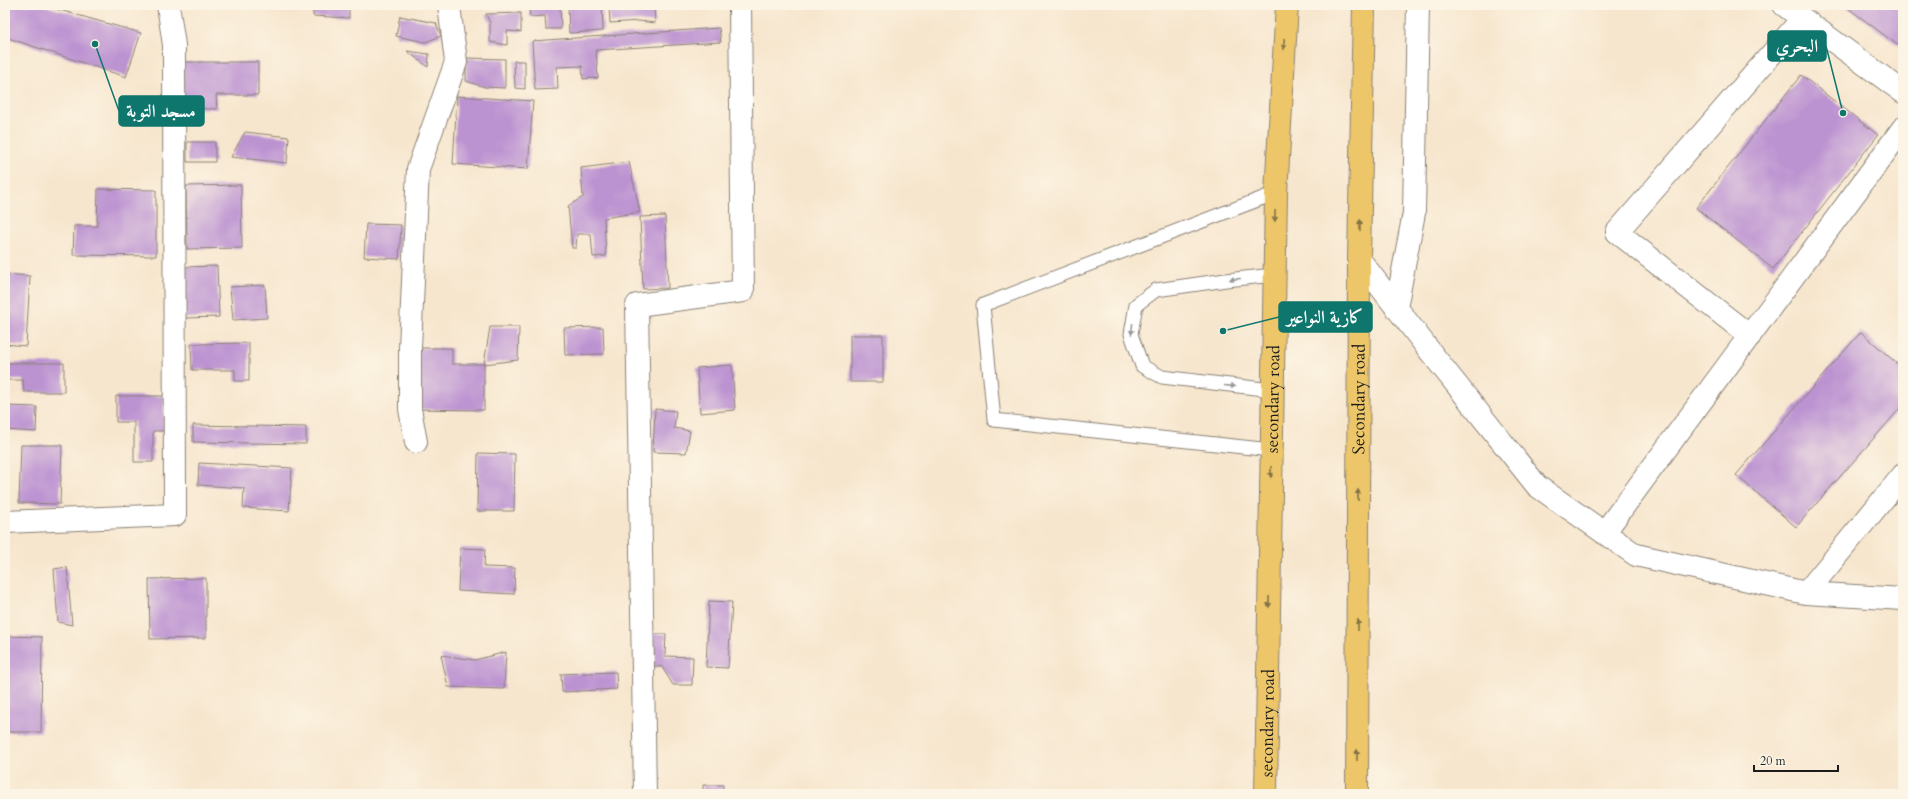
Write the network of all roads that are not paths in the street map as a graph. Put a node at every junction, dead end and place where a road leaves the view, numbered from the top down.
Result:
1 (168, 5) edge
2 (449, 5) edge
3 (740, 5) edge
4 (1287, 5) edge
5 (1364, 5) edge
6 (1418, 5) edge
7 (1784, 5) edge
8 (1802, 19) junction
9 (1903, 92) edge
10 (1903, 128) edge
11 (1276, 193) junction
12 (1360, 259) junction
13 (1274, 275) junction
14 (1396, 308) junction
15 (1750, 336) junction
16 (1272, 390) junction
17 (416, 442) dead end
18 (1271, 450) junction
19 (1903, 475) edge
20 (5, 522) edge
21 (1604, 533) junction
22 (1806, 593) junction
23 (1903, 599) edge
24 (646, 794) edge
25 (1266, 794) edge
26 (1357, 794) edge

1 - 20 street
2 - 17 street
3 - 24 street
4 -> 11 main road, secondary road
12 -> 5 main road, Secondary road
6 - 14 street
7 - 8 street
8 - 9 street
8 - 15 street
10 - 15 street
11 -> 13 main road, secondary road
11 - 18 lane
12 - 14 street
26 -> 12 main road, Secondary road
13 - 16 main road, secondary road
13 -> 16 lane
14 - 21 street
15 - 21 street
16 - 18 main road, secondary road
18 -> 25 main road, secondary road
19 - 22 street
21 - 22 street
22 - 23 street

